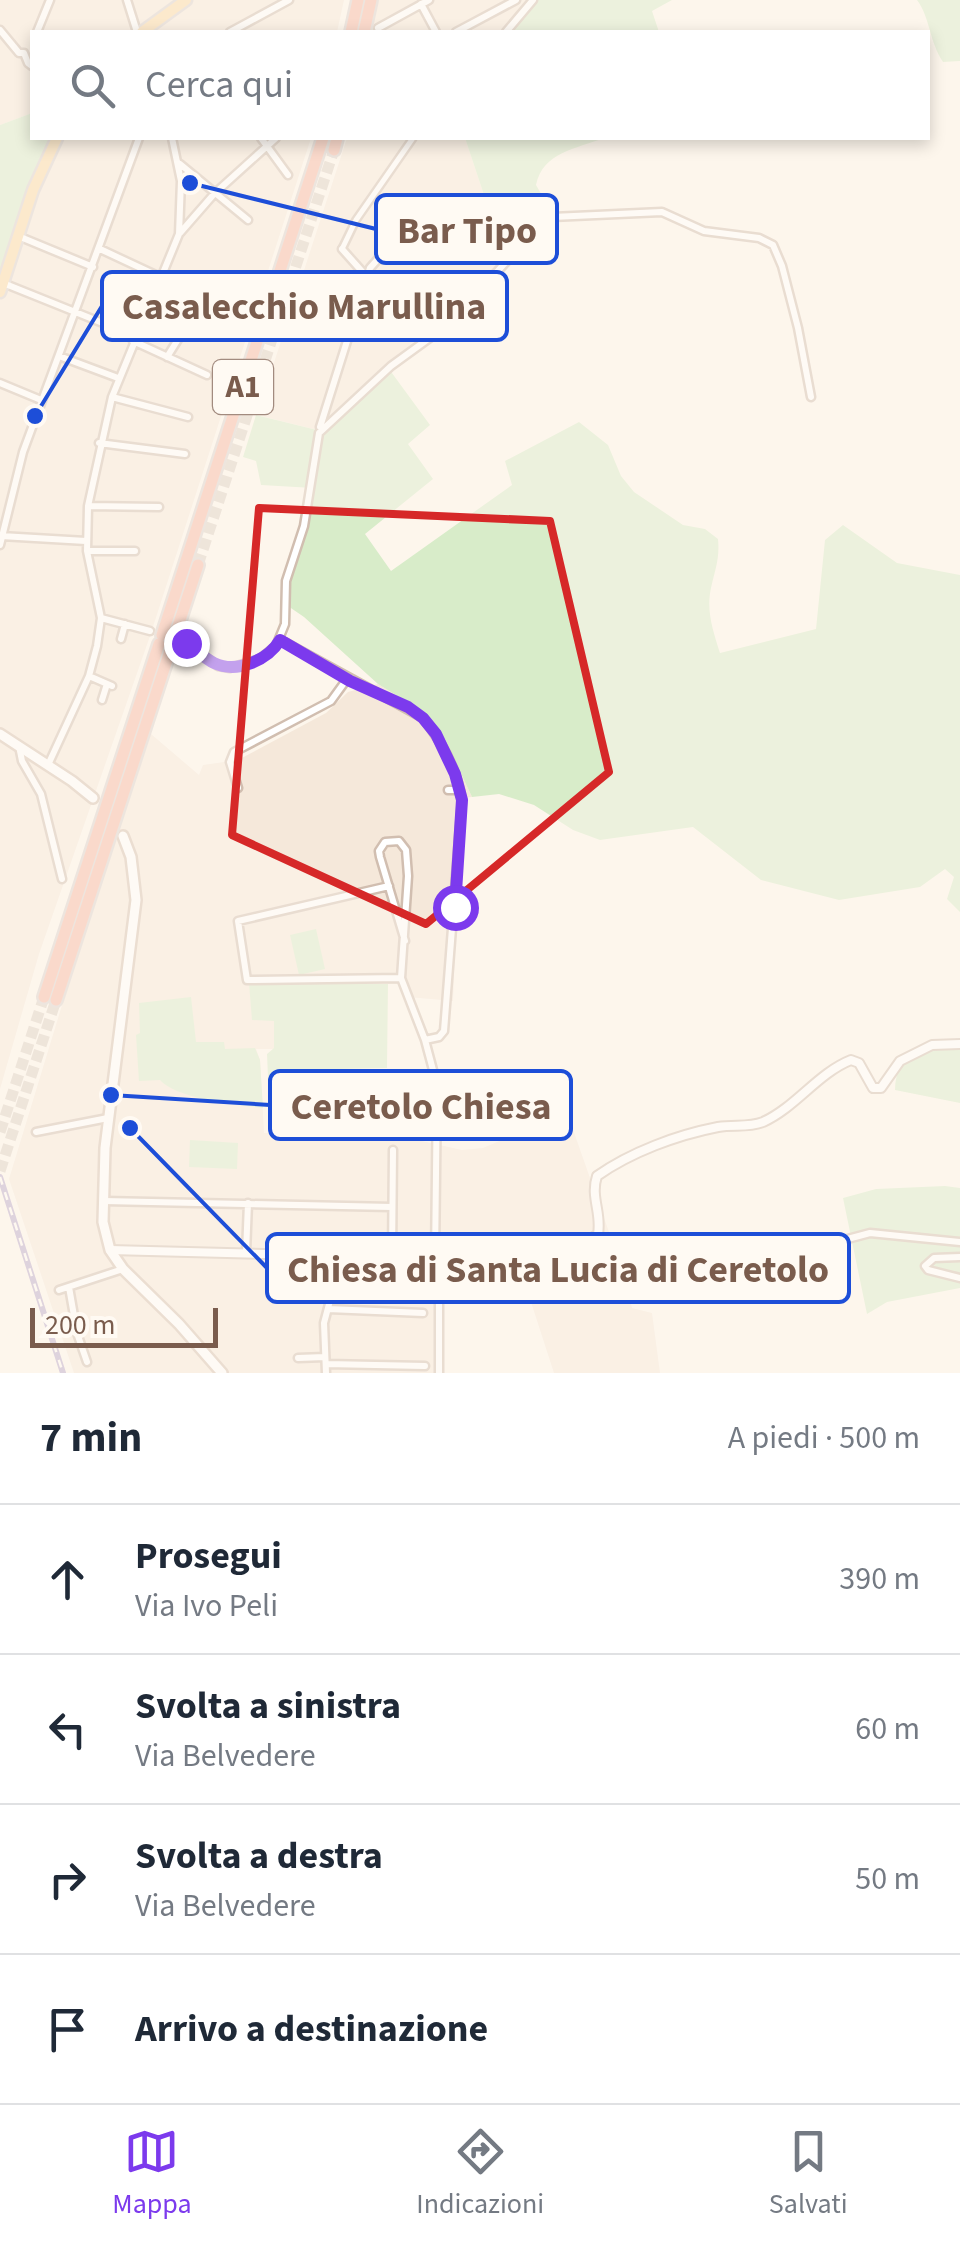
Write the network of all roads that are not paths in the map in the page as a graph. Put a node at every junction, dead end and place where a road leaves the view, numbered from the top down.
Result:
1 (50, 0) edge
2 (126, 0) edge
3 (186, 0) edge
4 (290, 0) edge
5 (358, 0) edge
6 (371, 0) edge
7 (516, 0) edge
8 (533, 0) edge
9 (425, 2) edge
10 (369, 28) edge
11 (0, 30) edge
12 (38, 30) edge
13 (138, 30) edge
14 (142, 30) edge
15 (234, 30) edge
16 (351, 30) edge
17 (435, 30) edge
18 (460, 30) edge
19 (508, 30) edge
20 (28, 50) edge
21 (56, 140) edge
22 (138, 140) edge
23 (173, 140) edge
24 (262, 140) edge
25 (274, 140) edge
26 (322, 140) edge
27 (412, 140) edge
28 (266, 146) junction
29 (180, 163) junction
30 (288, 174) dead end
31 (214, 194) junction
32 (248, 220) dead end
33 (439, 221) dead end
34 (179, 234) junction
35 (18, 236) junction
36 (342, 249) joint
37 (100, 250) junction
38 (94, 267) junction
39 (160, 277) junction
40 (368, 277) junction
41 (1, 288) edge
42 (76, 310) junction
43 (192, 317) dead end
44 (134, 338) junction
45 (59, 356) junction
46 (167, 357) junction
47 (207, 376) dead end
48 (118, 378) junction
49 (0, 383) edge
50 (112, 396) junction
51 (811, 397) dead end
52 (41, 400) junction
53 (188, 417) dead end
54 (319, 434) junction
55 (99, 443) junction
56 (185, 454) dead end
57 (88, 506) junction
58 (159, 508) dead end
59 (1, 538) edge
60 (86, 541) junction
61 (87, 551) junction
62 (135, 552) dead end
63 (198, 566) tunnel mouth
64 (101, 618) junction
65 (125, 624) junction
66 (157, 637) junction
67 (121, 638) dead end
68 (280, 640) junction
69 (186, 643) dead end
70 (89, 676) junction
71 (347, 679) junction
72 (102, 700) dead end
73 (0, 734) edge
74 (19, 746) junction
75 (48, 764) junction
76 (238, 788) dead end
77 (448, 790) dead end
78 (460, 790) junction
79 (94, 798) dead end
80 (122, 836) dead end
81 (62, 879) dead end
82 (389, 886) junction
83 (404, 941) junction
84 (401, 978) junction
85 (425, 1040) junction
86 (960, 1044) edge
87 (108, 1118) junction
88 (36, 1132) dead end
89 (393, 1150) dead end
90 (102, 1201) junction
91 (248, 1202) junction
92 (392, 1207) junction
93 (960, 1242) edge
94 (110, 1250) junction
95 (246, 1253) junction
96 (333, 1256) junction
97 (392, 1257) junction
98 (960, 1257) edge
99 (524, 1258) junction
100 (436, 1260) junction
101 (123, 1270) junction
102 (960, 1278) edge
103 (69, 1287) junction
104 (59, 1290) dead end
105 (328, 1309) junction
106 (423, 1313) dead end
107 (298, 1358) dead end
108 (87, 1362) dead end
109 (325, 1365) edge
110 (425, 1366) dead end
111 (222, 1373) edge
112 (439, 1373) edge

1 - 12 street
2 - 13 street
3 - 14 main road
4 - 15 street
5 - 16 highway
6 - 10 highway
7 - 18 street
8 - 19 street
9 - 10 street
9 - 17 street
11 - 20 street
21 - 35 main road
22 - 37 street
23 - 29 street
24 - 28 street
25 - 28 street
26 - 66 highway, A1
27 - 36 street
28 - 30 street
28 - 31 street
29 - 31 street
29 - 34 street
31 - 32 street
31 - 34 street
33 - 40 street
34 - 39 street
35 - 38 street
35 - 41 main road
36 - 40 street
37 - 38 street
37 - 39 street
38 - 42 street
39 - 44 street
40 - 54 street
41 - 42 street
42 - 44 street
42 - 45 street
43 - 46 street
44 - 46 street
44 - 48 street
45 - 48 street
45 - 52 street
46 - 47 street
48 - 50 street
49 - 52 street
50 - 53 street
50 - 55 street
51 - 54 street
52 - 59 street
54 - 68 street
55 - 56 street
55 - 57 street
57 - 58 street
57 - 60 street
59 - 60 street
60 - 61 street
61 - 62 street
61 - 64 street
63 - 66 highway, A1
64 - 65 street
64 - 70 street
65 - 66 street
65 - 67 street
68 - 69 street
68 - 71 street
70 - 72 street
70 - 75 street
71 - 76 street
71 - 78 street
73 - 74 main road
74 - 75 main road
74 - 81 street
75 - 79 main road
77 - 78 street
78 - 85 street
80 - 87 main road
82 - 83 street
82 - 83 street
82 - 84 street
83 - 84 street
84 - 85 street
85 - 100 street
86 - 99 street
87 - 88 street
87 - 90 main road
89 - 92 street
90 - 91 street
90 - 94 main road
91 - 92 street
91 - 95 street
92 - 97 street
93 - 99 street
94 - 95 street
94 - 101 main road
95 - 96 street
96 - 97 street
96 - 105 street
97 - 100 street
98 - 102 street
99 - 100 street
100 - 112 street
101 - 103 street
101 - 111 main road
103 - 104 street
103 - 108 street
105 - 106 street
105 - 109 street
107 - 109 street
109 - 110 street

